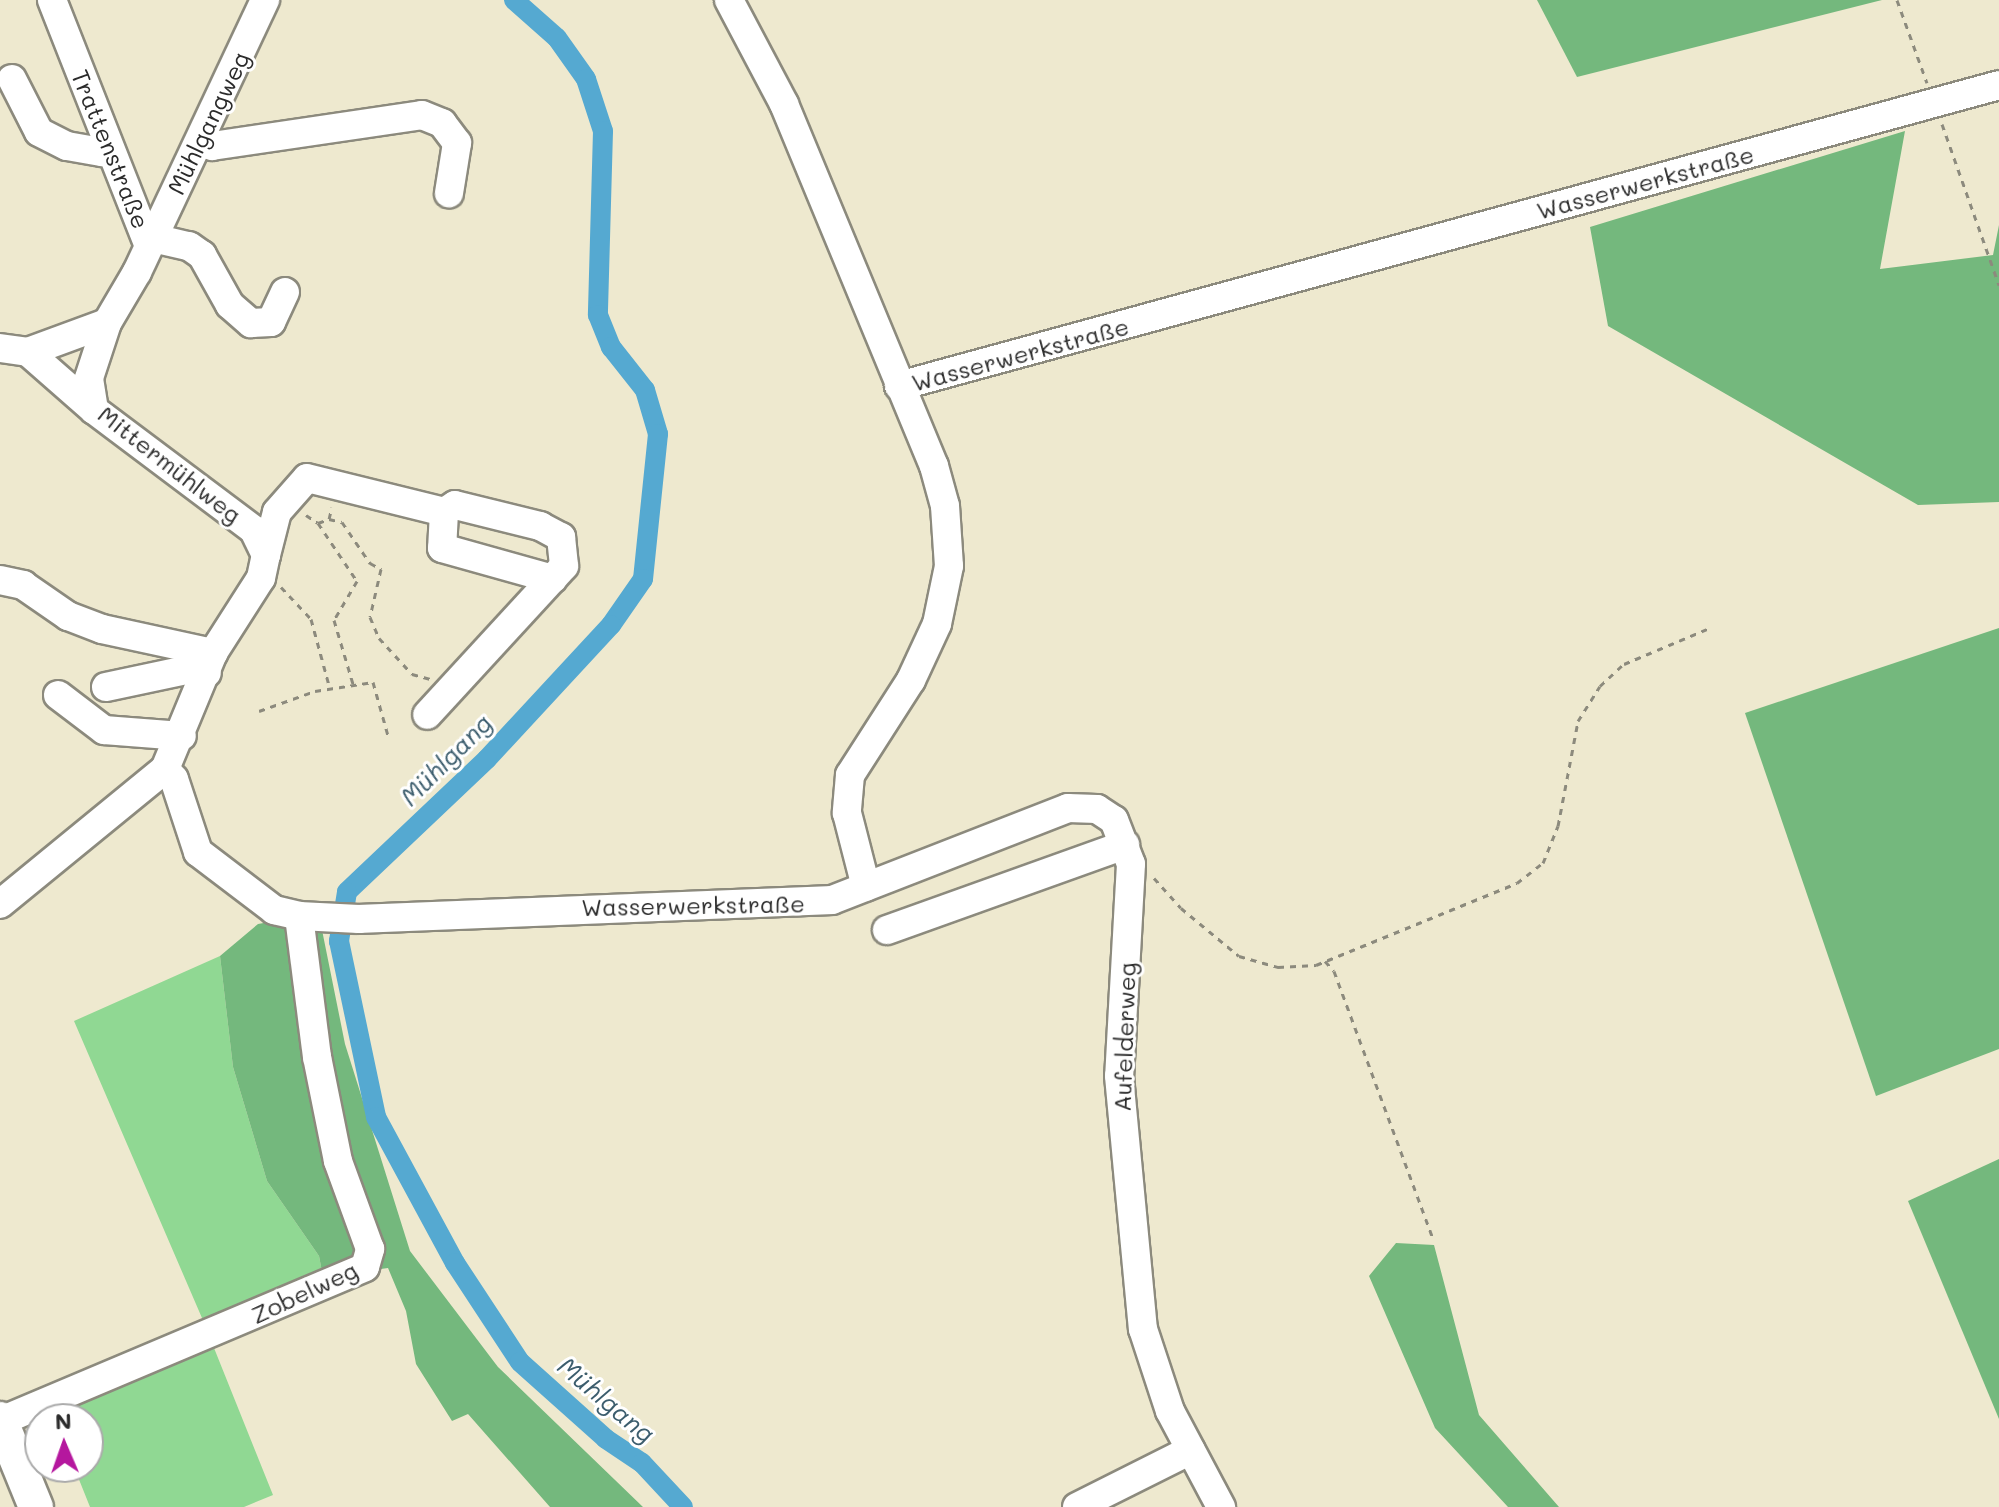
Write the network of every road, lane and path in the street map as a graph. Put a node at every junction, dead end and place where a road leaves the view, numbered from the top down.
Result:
1 (52, 0) edge
2 (265, 0) edge
3 (729, 0) edge
4 (1897, 0) edge
5 (12, 79) dead end
6 (1999, 85) edge
7 (1934, 103) junction
8 (201, 142) junction
9 (109, 148) junction
10 (449, 193) dead end
11 (151, 242) junction
12 (1999, 285) edge
13 (285, 292) dead end
14 (107, 323) junction
15 (0, 348) edge
16 (28, 352) junction
17 (899, 386) junction
18 (94, 410) junction
19 (444, 512) junction
20 (329, 519) dead end
21 (275, 523) junction
22 (265, 561) junction
23 (0, 563) edge
24 (553, 579) junction
25 (12, 582) edge
26 (1712, 627) dead end
27 (210, 663) junction
28 (106, 687) dead end
29 (354, 687) junction
30 (330, 689) junction
31 (450, 691) junction
32 (58, 695) dead end
33 (259, 711) dead end
34 (427, 715) dead end
35 (182, 736) junction
36 (389, 739) dead end
37 (165, 769) junction
38 (1125, 845) junction
39 (1153, 877) dead end
40 (866, 887) junction
41 (0, 904) edge
42 (310, 917) junction
43 (887, 930) dead end
44 (1325, 961) junction
45 (1433, 1238) dead end
46 (0, 1420) edge
47 (1191, 1450) junction
48 (36, 1507) edge
49 (1077, 1507) edge
50 (1221, 1507) edge

1 - 9 street, Trattenstraße
2 - 8 street, Mühlgangweg
3 - 17 street
4 - 7 path
5 - 9 street
6 - 7 street, Wasserwerkstraße
7 - 12 path
7 - 17 street, Wasserwerkstraße
8 - 10 street
8 - 11 street, Mühlgangweg
9 - 11 street, Trattenstraße
11 - 13 street
11 - 14 street, Trattenstraße
14 - 16 street
14 - 18 street, Mittermühlweg
15 - 16 street
16 - 18 street
17 - 40 street, Wasserwerkstraße
18 - 22 street, Mittermühlweg
19 - 21 street, Mittermühlweg
19 - 24 street
19 - 24 street, Mittermühlweg
20 - 31 path
21 - 22 street, Mittermühlweg
21 - 29 path
22 - 27 street, Mittermühlweg
22 - 30 path
23 - 25 street
24 - 31 street, Mittermühlweg
25 - 27 street
26 - 44 path
27 - 28 street
27 - 35 street, Mittermühlweg
29 - 30 path
29 - 36 path
30 - 33 path
31 - 34 street, Mittermühlweg
32 - 35 street
35 - 37 street, Mittermühlweg
37 - 41 street, Mittermühlweg
37 - 42 street, Wasserwerkstraße
38 - 40 street, Aufelderweg
38 - 43 street
38 - 47 street, Aufelderweg
39 - 44 path
40 - 42 street, Wasserwerkstraße
42 - 46 street, Zobelweg
44 - 45 path
46 - 48 main road
47 - 49 street
47 - 50 street, Aufelderweg

